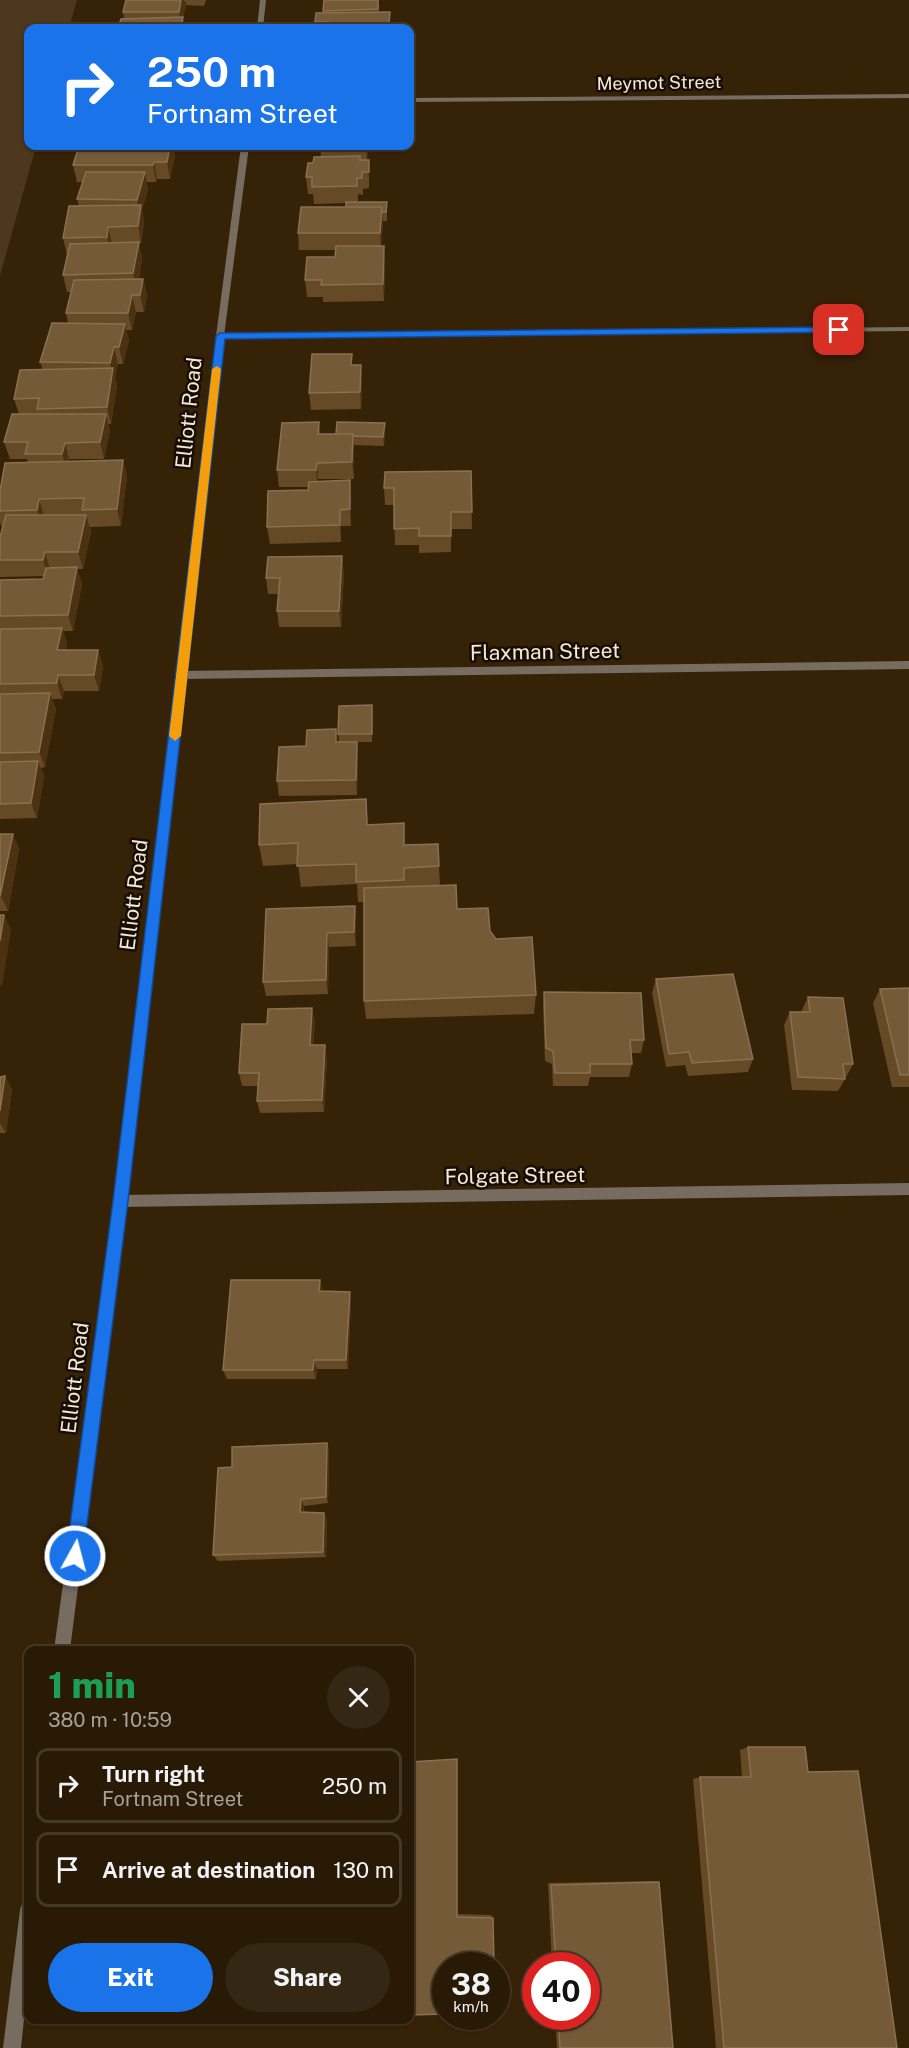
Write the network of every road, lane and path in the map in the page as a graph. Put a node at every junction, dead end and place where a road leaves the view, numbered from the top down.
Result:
1 (263, 0) edge
2 (260, 24) edge
3 (909, 96) edge
4 (414, 100) edge
5 (244, 150) edge
6 (909, 329) edge
7 (220, 336) junction
8 (909, 665) edge
9 (182, 675) junction
10 (909, 1189) edge
11 (121, 1201) junction
12 (63, 1646) edge
13 (24, 1944) edge
14 (12, 2048) edge

1 - 2 street
3 - 4 street, Meymot Street
5 - 7 street, Elliott Road
6 - 7 street
7 - 9 street, Elliott Road
8 - 9 street, Flaxman Street
9 - 11 street, Elliott Road
10 - 11 street, Folgate Street
11 - 12 street, Elliott Road
13 - 14 street

